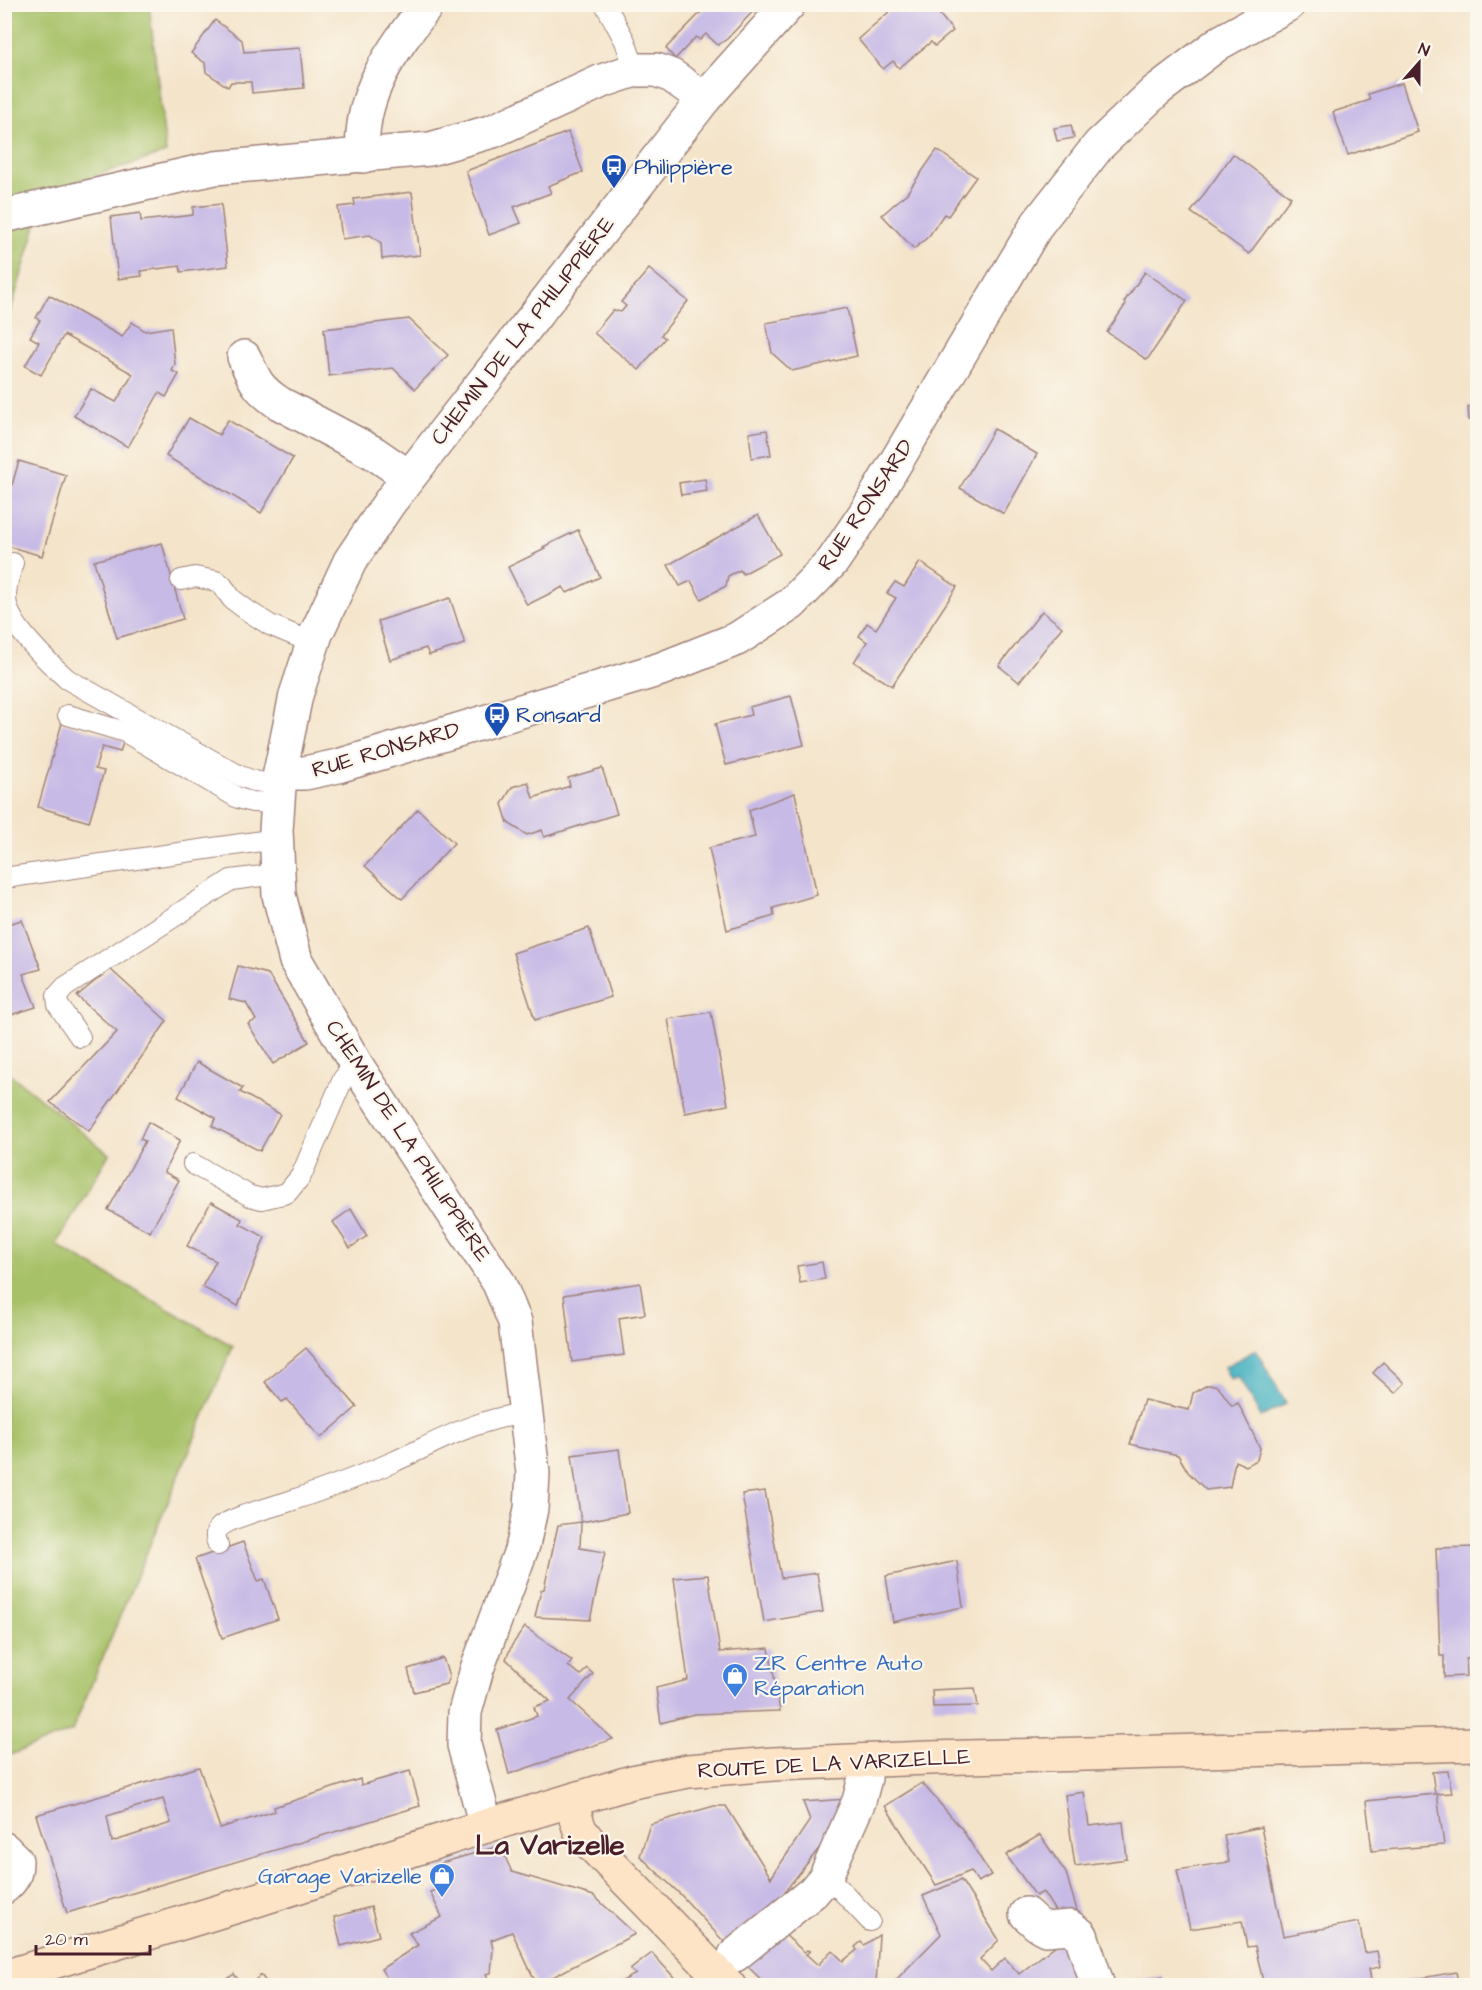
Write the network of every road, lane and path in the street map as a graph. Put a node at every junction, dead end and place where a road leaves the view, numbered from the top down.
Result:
1 (428, 4) edge
2 (605, 4) edge
3 (789, 4) edge
4 (1289, 4) edge
5 (635, 70) junction
6 (704, 99) junction
7 (363, 156) junction
8 (4, 216) edge
9 (244, 357) dead end
10 (409, 477) junction
11 (13, 563) dead end
12 (181, 580) dead end
13 (313, 643) junction
14 (68, 715) dead end
15 (279, 787) junction
16 (276, 838) junction
17 (278, 874) junction
18 (4, 878) edge
19 (80, 1037) dead end
20 (357, 1066) junction
21 (193, 1164) dead end
22 (526, 1413) junction
23 (218, 1545) dead end
24 (1478, 1744) edge
25 (865, 1761) junction
26 (570, 1801) junction
27 (486, 1826) junction
28 (4, 1849) edge
29 (825, 1878) junction
30 (4, 1887) edge
31 (1026, 1914) dead end
32 (870, 1921) dead end
33 (7, 1969) edge
34 (732, 1970) edge
35 (1098, 1986) edge

1 - 7 street
2 - 5 lane
3 - 6 street, CHEMIN DE LA PHILIPPIÈRE
4 - 15 street, RUE RONSARD
5 - 6 street
5 - 7 street
6 - 10 street, CHEMIN DE LA PHILIPPIÈRE
7 - 8 street
9 - 10 street
10 - 13 street, CHEMIN DE LA PHILIPPIÈRE
11 - 15 lane
12 - 13 lane
13 - 15 street, CHEMIN DE LA PHILIPPIÈRE
14 - 15 lane
15 - 16 street, CHEMIN DE LA PHILIPPIÈRE
16 - 17 street, CHEMIN DE LA PHILIPPIÈRE
16 - 18 lane
17 - 19 lane
17 - 20 street, CHEMIN DE LA PHILIPPIÈRE
20 - 21 lane
20 - 22 street, CHEMIN DE LA PHILIPPIÈRE
22 - 23 lane
22 - 27 street, CHEMIN DE LA PHILIPPIÈRE
24 - 25 street, ROUTE DE LA VARIZELLE
25 - 26 street, ROUTE DE LA VARIZELLE
25 - 29 street
26 - 27 street, ROUTE DE LA VARIZELLE
26 - 34 street
27 - 33 street, ROUTE DE LA VARIZELLE
28 - 30 street
29 - 32 lane
29 - 34 street
31 - 35 street

